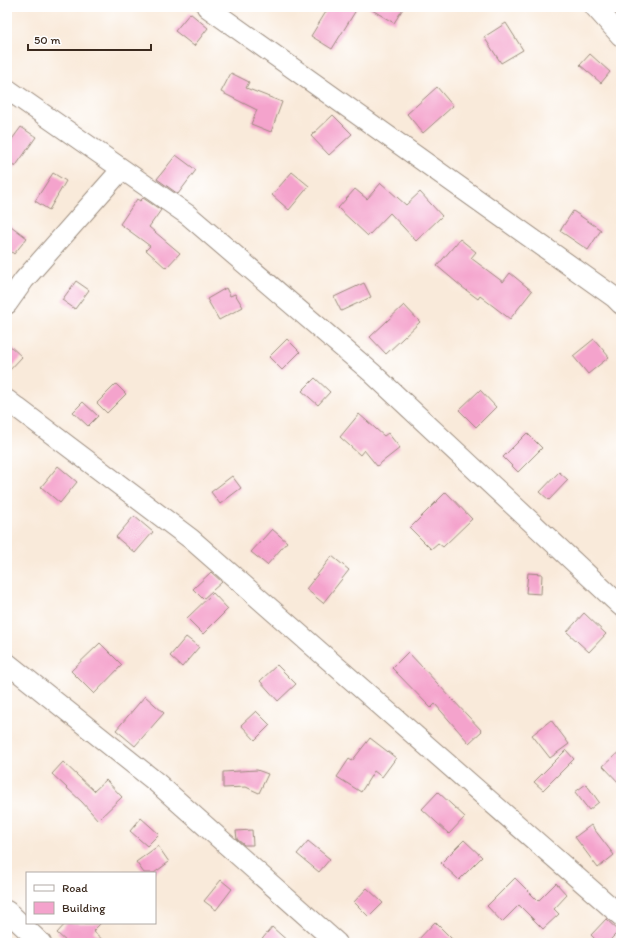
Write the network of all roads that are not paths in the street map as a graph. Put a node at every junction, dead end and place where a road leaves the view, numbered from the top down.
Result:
1 (208, 7) edge
2 (595, 7) edge
3 (621, 36) edge
4 (7, 89) edge
5 (122, 169) junction
6 (619, 297) edge
7 (7, 304) edge
8 (7, 400) edge
9 (621, 606) edge
10 (7, 663) edge
11 (7, 911) edge
12 (621, 916) edge
13 (41, 943) edge
14 (337, 943) edge

1 - 6 street
2 - 3 street
4 - 5 street
5 - 7 street
5 - 9 street
8 - 12 street
10 - 14 street
11 - 13 street

